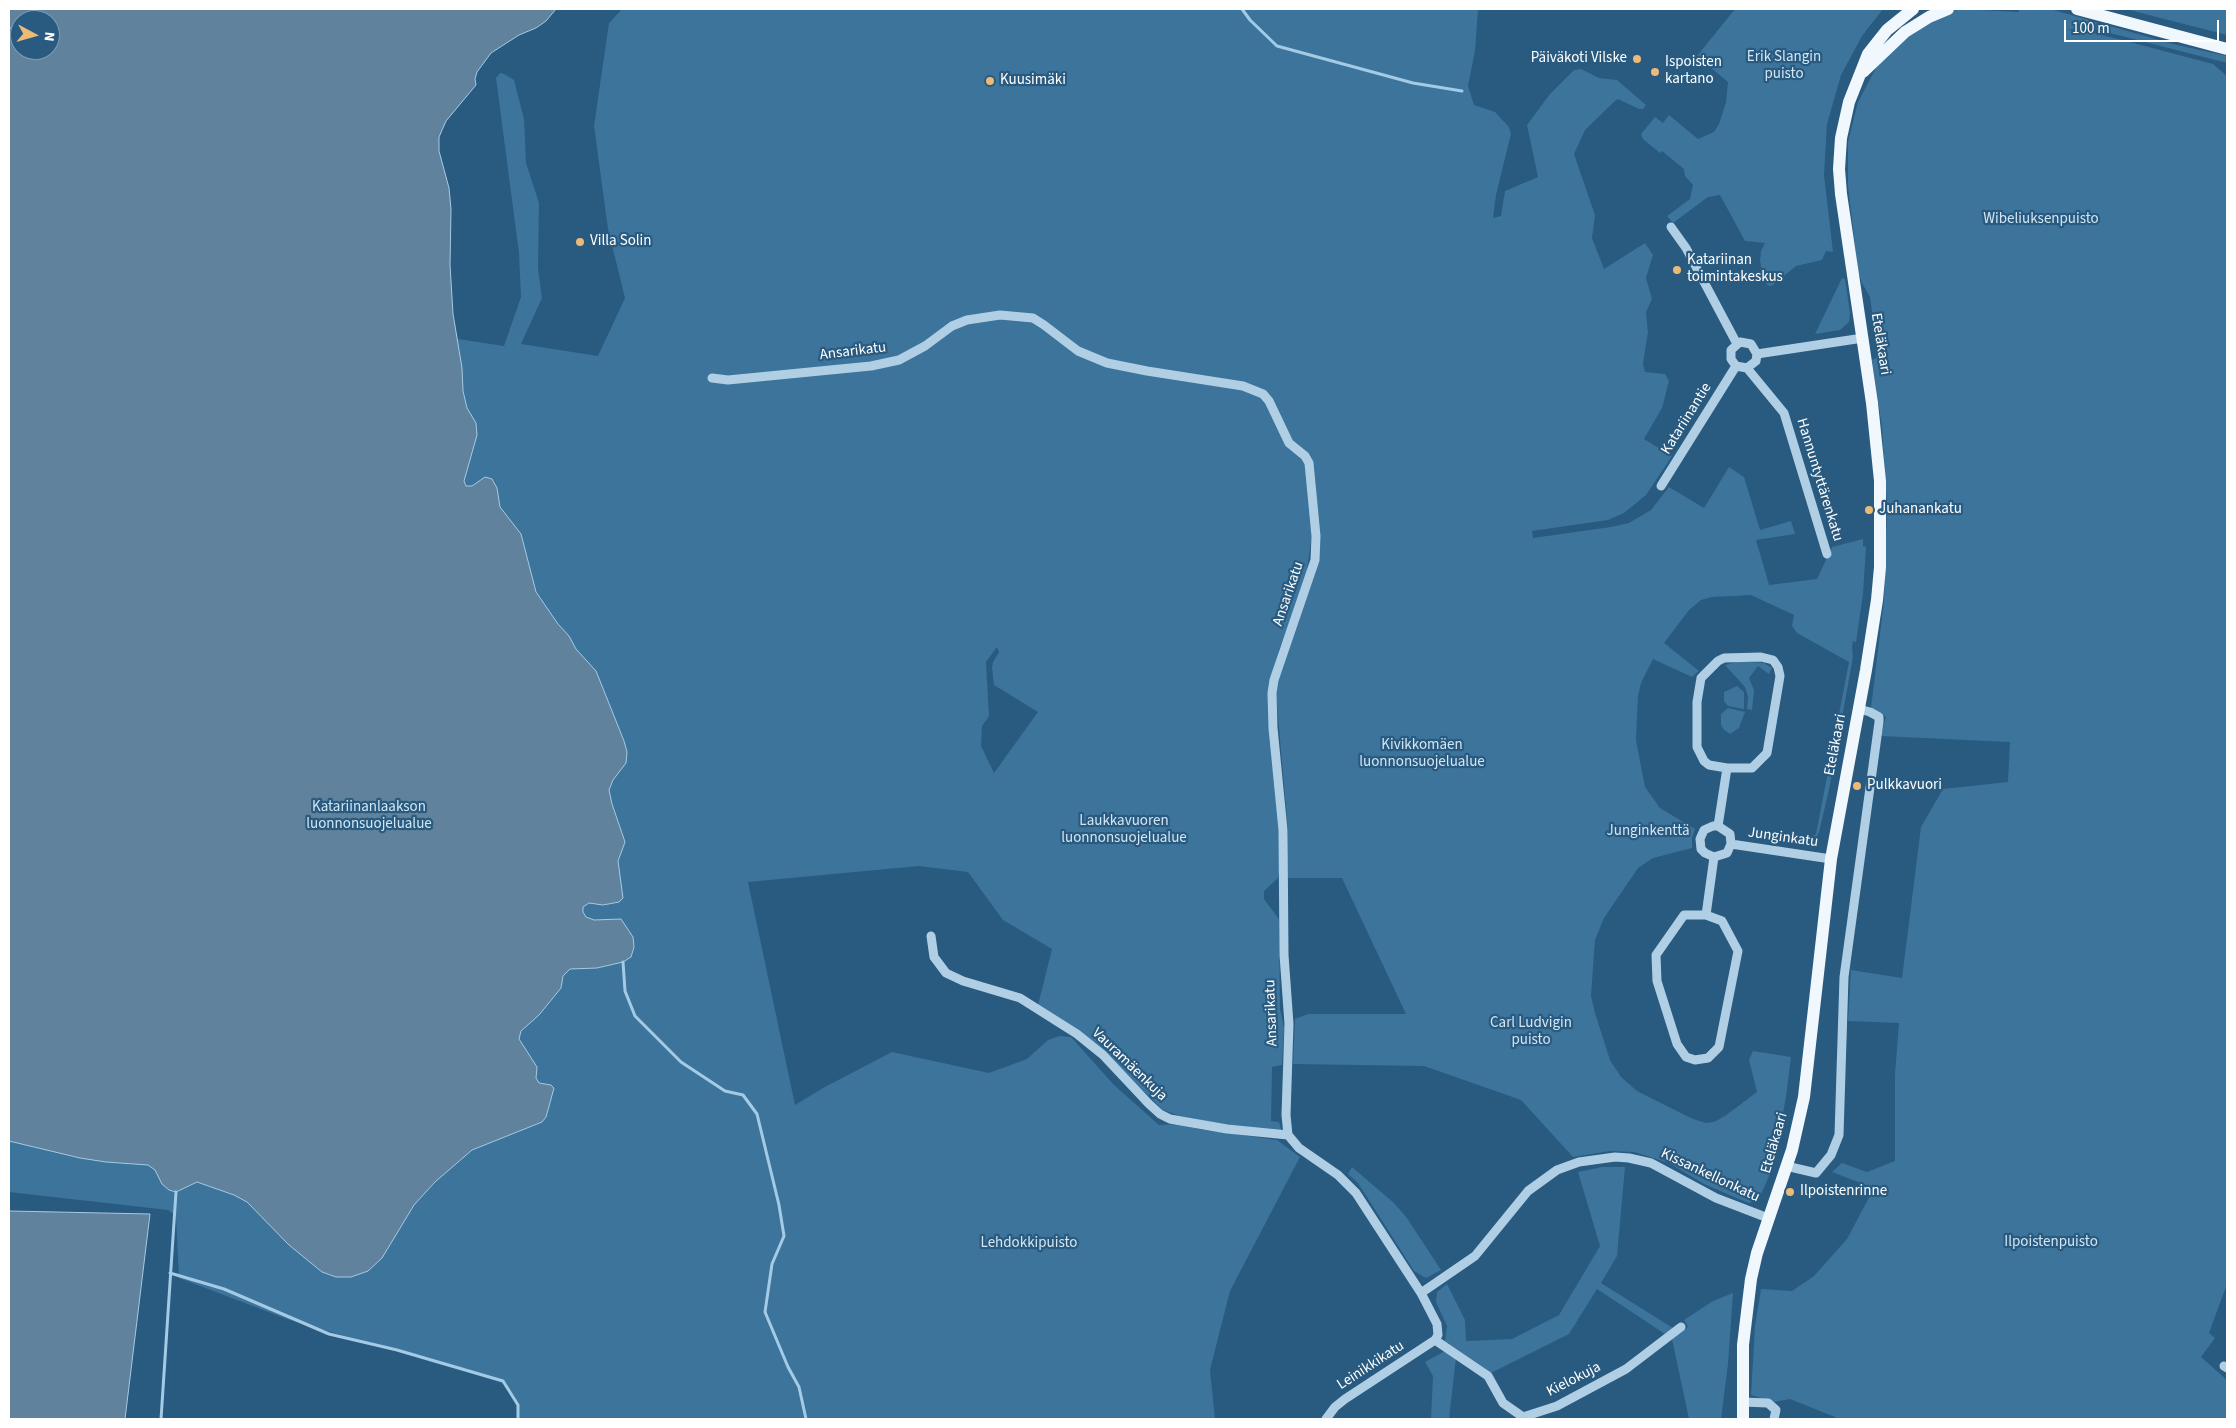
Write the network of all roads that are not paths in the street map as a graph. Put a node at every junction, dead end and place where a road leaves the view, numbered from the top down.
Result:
1 (1913, 9) edge
2 (1948, 9) edge
3 (2077, 9) edge
4 (2227, 49) edge
5 (1862, 74) junction
6 (1670, 228) dead end
7 (1863, 338) junction
8 (1737, 344) junction
9 (1757, 354) junction
10 (1736, 366) junction
11 (1747, 368) junction
12 (712, 378) dead end
13 (1661, 486) dead end
14 (1826, 554) dead end
15 (1859, 709) junction
16 (1727, 768) junction
17 (1718, 826) junction
18 (1731, 844) junction
19 (1714, 857) junction
20 (1831, 859) junction
21 (1706, 915) junction
22 (931, 936) dead end
23 (1288, 1135) junction
24 (1786, 1166) junction
25 (1768, 1218) junction
26 (1421, 1293) junction
27 (1680, 1327) dead end
28 (1435, 1340) junction
29 (1743, 1402) junction
30 (1326, 1419) edge
31 (1743, 1419) edge
32 (1774, 1419) edge

1 - 5 main road, Eteläkaari
2 - 5 main road, Eteläkaari
3 - 4 main road
5 - 7 main road, Eteläkaari
6 - 8 street
7 - 9 street
7 - 15 main road, Eteläkaari
8 - 9 street
8 - 10 street
9 - 11 street
10 - 11 street
10 - 13 street, Katariinantie
11 - 14 street, Hannuntyttärenkatu
12 - 23 street, Ansarikatu
15 - 20 main road, Eteläkaari
15 - 24 street
16 - 16 street
16 - 17 street
17 - 18 street
17 - 19 street
18 - 19 street
18 - 20 street, Junginkatu
19 - 21 street
20 - 24 main road, Eteläkaari
21 - 21 street
22 - 23 street, Vauramäenkuja
23 - 26 street
24 - 25 main road, Eteläkaari
25 - 26 street, Kissankellonkatu
25 - 29 main road, Eteläkaari
26 - 28 street
27 - 28 street, Kielokuja
28 - 30 street, Leinikkikatu
29 - 31 main road, Eteläkaari
29 - 32 street

